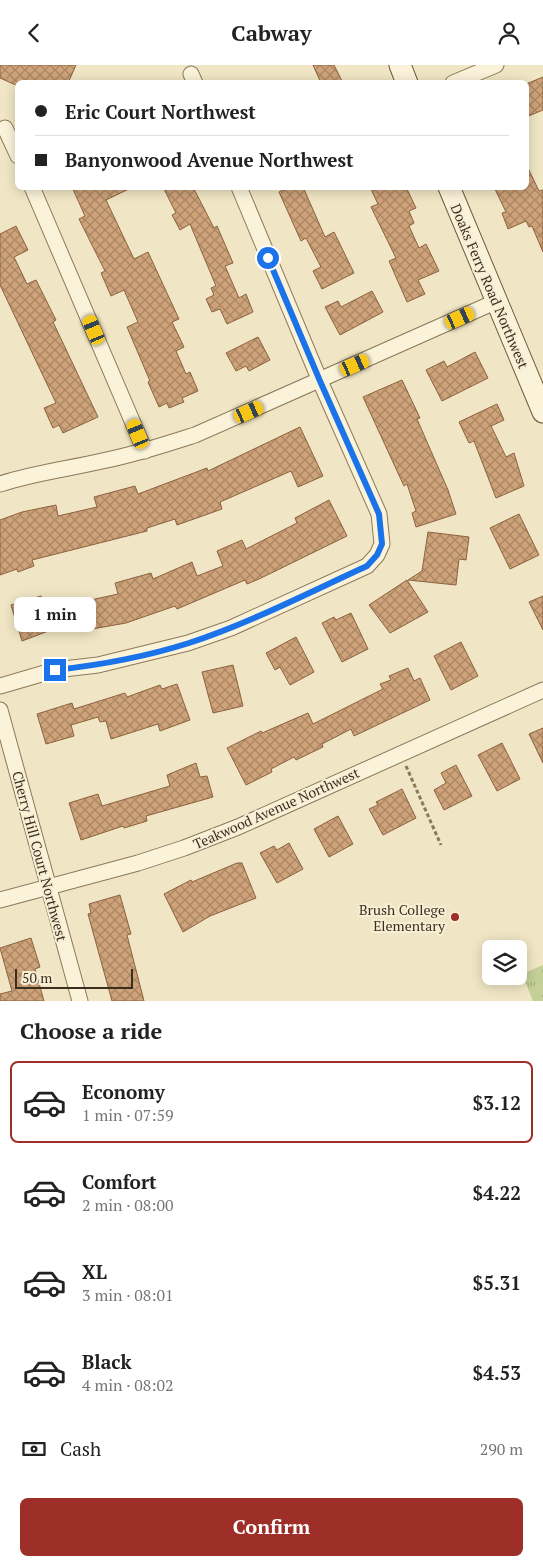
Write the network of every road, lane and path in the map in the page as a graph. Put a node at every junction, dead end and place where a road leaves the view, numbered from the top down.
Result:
1 (400, 65) edge
2 (496, 65) edge
3 (405, 80) edge
4 (460, 80) edge
5 (5, 128) dead end
6 (15, 150) edge
7 (33, 190) edge
8 (240, 190) edge
9 (450, 190) edge
10 (495, 302) junction
11 (320, 381) junction
12 (543, 412) edge
13 (145, 451) junction
14 (0, 485) edge
15 (0, 686) edge
16 (543, 690) edge
17 (0, 710) edge
18 (400, 754) junction
19 (440, 845) dead end
20 (49, 888) junction
21 (0, 901) edge
22 (80, 1001) edge

1 - 3 main road
2 - 4 street
5 - 6 street
7 - 13 street
8 - 11 street
9 - 10 main road, Doaks Ferry Road Northwest
10 - 11 street
10 - 12 main road, Doaks Ferry Road Northwest
11 - 13 street
11 - 15 street
13 - 14 street
16 - 18 street, Teakwood Avenue Northwest
17 - 20 street, Cherry Hill Court Northwest
18 - 19 path
18 - 20 street, Teakwood Avenue Northwest
20 - 21 street, Teakwood Avenue Northwest
20 - 22 street, Cherry Hill Court Northwest

